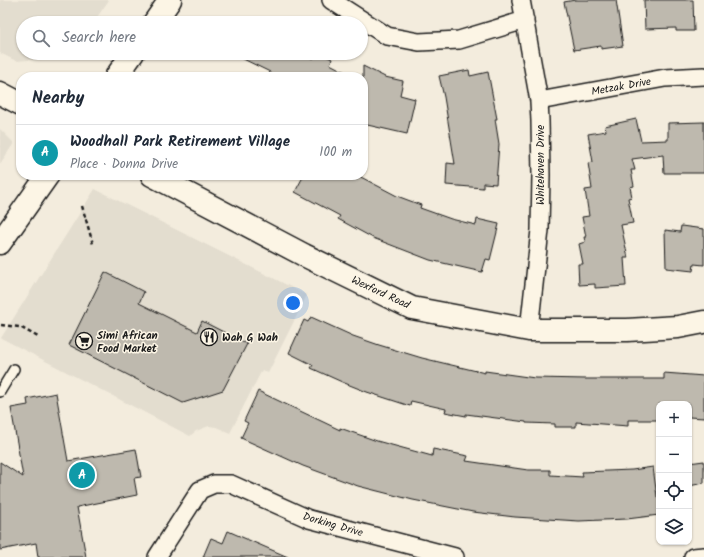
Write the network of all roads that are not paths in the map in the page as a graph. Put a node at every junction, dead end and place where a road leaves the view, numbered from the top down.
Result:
1 (170, 0) edge
2 (331, 0) edge
3 (521, 0) edge
4 (159, 16) edge
5 (356, 16) edge
6 (525, 20) junction
7 (368, 24) edge
8 (128, 60) edge
9 (120, 72) edge
10 (704, 76) edge
11 (0, 93) edge
12 (16, 101) edge
13 (540, 101) junction
14 (44, 180) edge
15 (162, 180) edge
16 (0, 243) edge
17 (704, 322) edge
18 (529, 330) junction
19 (14, 369) dead end
20 (0, 392) edge
21 (407, 551) edge
22 (704, 556) edge
23 (157, 557) edge
24 (456, 557) edge
25 (693, 557) edge

1 - 4 street
2 - 5 street
3 - 6 street, Whitehaven Drive
6 - 7 street
6 - 13 street, Whitehaven Drive
8 - 9 street
10 - 13 street, Metzak Drive
11 - 12 street
13 - 18 street, Whitehaven Drive
14 - 16 street
15 - 18 street, Wexford Road
17 - 18 street, Wexford Road
19 - 20 lane
21 - 23 street, Dorking Drive
21 - 24 street, Dorking Drive
22 - 25 street

